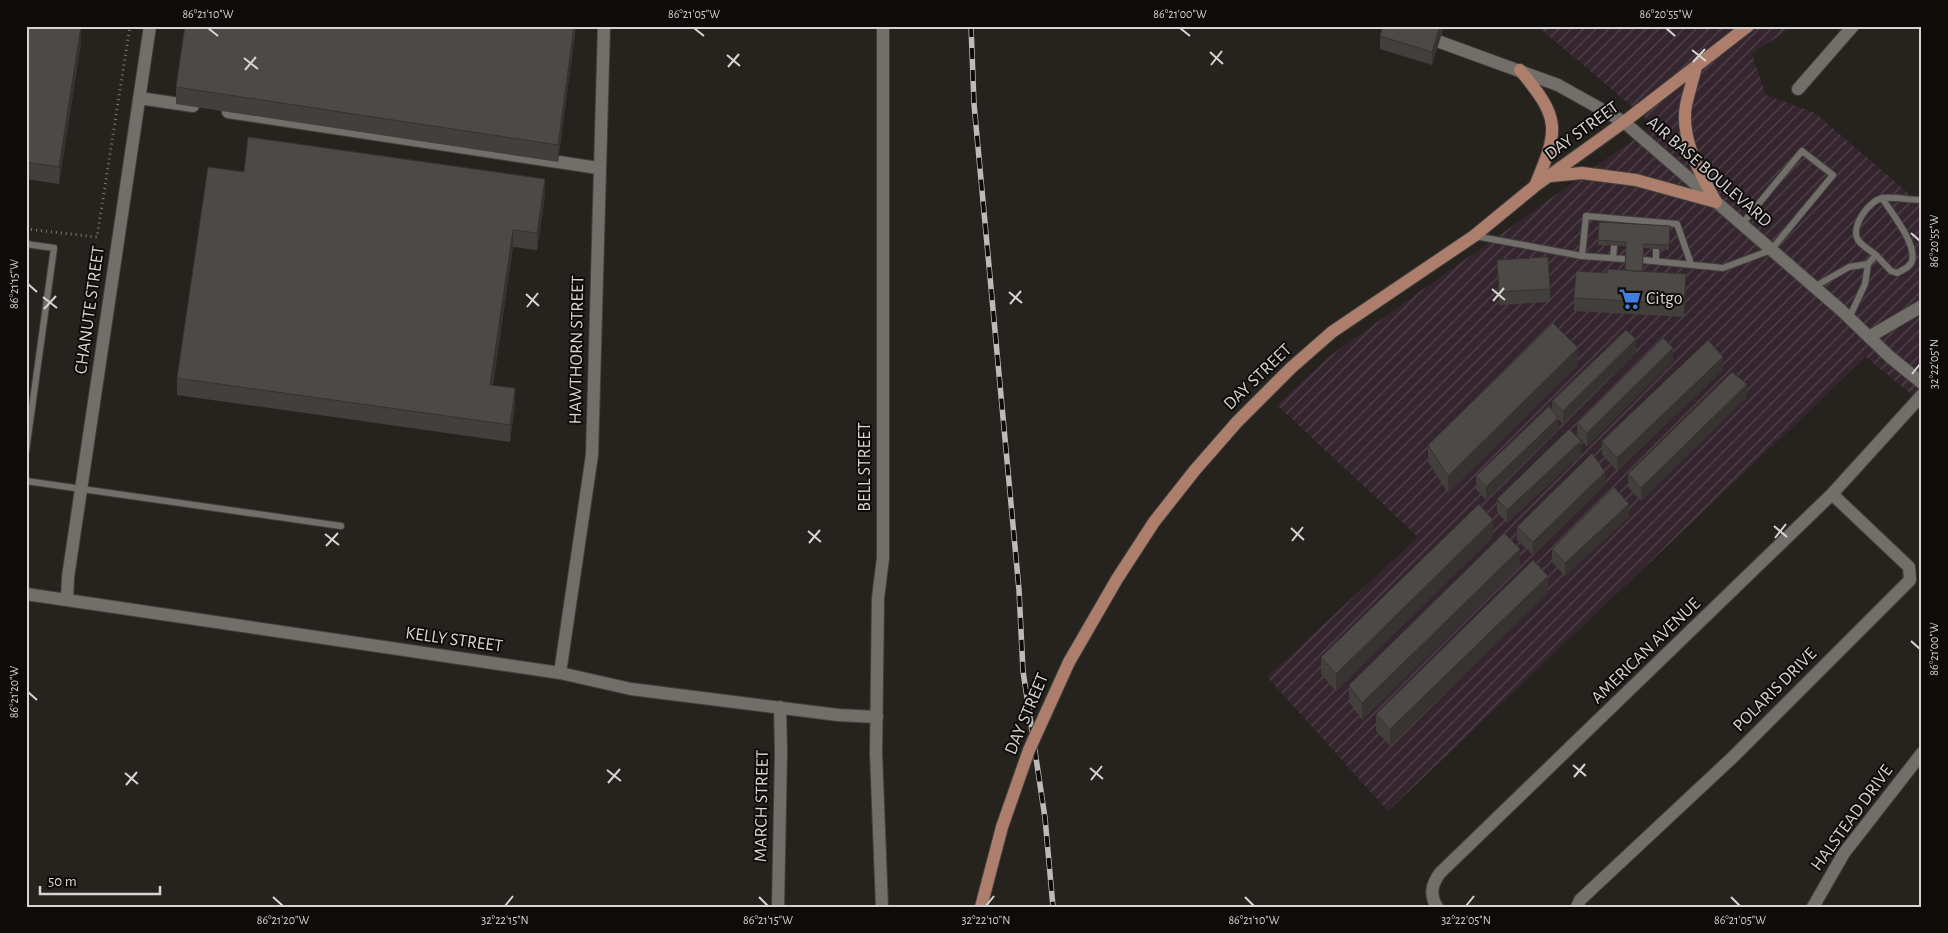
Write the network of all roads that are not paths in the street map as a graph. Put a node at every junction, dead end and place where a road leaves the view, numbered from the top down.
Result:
1 (150, 26) edge
2 (604, 26) edge
3 (883, 26) edge
4 (1748, 26) edge
5 (1853, 26) edge
6 (1440, 42) edge
7 (1696, 66) junction
8 (1520, 70) junction
9 (1798, 89) dead end
10 (139, 98) junction
11 (1624, 122) junction
12 (598, 168) junction
13 (1549, 176) junction
14 (1535, 186) junction
15 (1882, 198) junction
16 (1922, 200) edge
17 (1716, 202) junction
18 (1616, 218) junction
19 (1638, 220) junction
20 (1658, 222) junction
21 (1742, 224) junction
22 (1615, 227) edge
23 (1637, 228) edge
24 (1658, 230) edge
25 (1474, 236) junction
26 (26, 244) edge
27 (1614, 246) edge
28 (1656, 249) edge
29 (1771, 250) junction
30 (1876, 255) junction
31 (1582, 256) junction
32 (1613, 258) junction
33 (1625, 259) edge
34 (1643, 260) edge
35 (1656, 261) junction
36 (1691, 264) junction
37 (1868, 264) junction
38 (1814, 287) junction
39 (1922, 306) edge
40 (1850, 318) junction
41 (1869, 336) junction
42 (1922, 383) edge
43 (1922, 395) edge
44 (26, 450) edge
45 (26, 481) edge
46 (81, 489) junction
47 (1832, 494) junction
48 (341, 526) dead end
49 (26, 594) edge
50 (67, 600) junction
51 (560, 673) junction
52 (780, 707) junction
53 (877, 717) junction
54 (1922, 753) edge
55 (778, 907) edge
56 (882, 907) edge
57 (981, 907) edge
58 (1437, 907) edge
59 (1577, 907) edge
60 (1813, 907) edge

1 - 10 street, CHANUTE STREET
2 - 12 street, HAWTHORN STREET
3 - 53 street, BELL STREET
4 - 7 main road, DAY STREET
5 - 9 street
6 - 8 street, AIR BASE BOULEVARD
7 - 11 main road, DAY STREET
7 - 17 main road
8 - 11 street, AIR BASE BOULEVARD
8 - 14 main road
10 - 12 street
10 - 46 street, CHANUTE STREET
11 - 13 main road, DAY STREET
11 - 17 street, AIR BASE BOULEVARD
12 - 51 street, HAWTHORN STREET
13 - 14 main road, DAY STREET
13 - 17 main road
14 - 25 main road, DAY STREET
15 - 16 lane
15 - 30 lane
15 - 30 lane
17 - 21 street, AIR BASE BOULEVARD
18 - 19 lane
18 - 22 lane
18 - 31 lane
19 - 20 lane
19 - 23 lane
20 - 24 lane
20 - 36 lane
21 - 29 street, AIR BASE BOULEVARD
21 - 29 lane
25 - 31 lane
25 - 57 main road, DAY STREET, bridge
26 - 44 lane
27 - 32 lane
28 - 35 lane
29 - 36 lane
29 - 38 street, AIR BASE BOULEVARD
30 - 37 lane
31 - 32 lane
32 - 33 lane
34 - 35 lane
35 - 36 lane
37 - 38 lane
37 - 40 lane
38 - 40 street, AIR BASE BOULEVARD
39 - 41 street
40 - 41 street, AIR BASE BOULEVARD
41 - 42 street, AIR BASE BOULEVARD
43 - 47 street, AMERICAN AVENUE
45 - 46 lane
46 - 48 lane
46 - 50 street, CHANUTE STREET
47 - 58 street, AMERICAN AVENUE
47 - 59 street, POLARIS DRIVE
49 - 50 street, KELLY STREET
50 - 51 street, KELLY STREET
51 - 52 street, KELLY STREET
52 - 53 street, KELLY STREET
52 - 55 street, MARCH STREET
53 - 56 street, BELL STREET
54 - 60 street, HALSTEAD DRIVE

